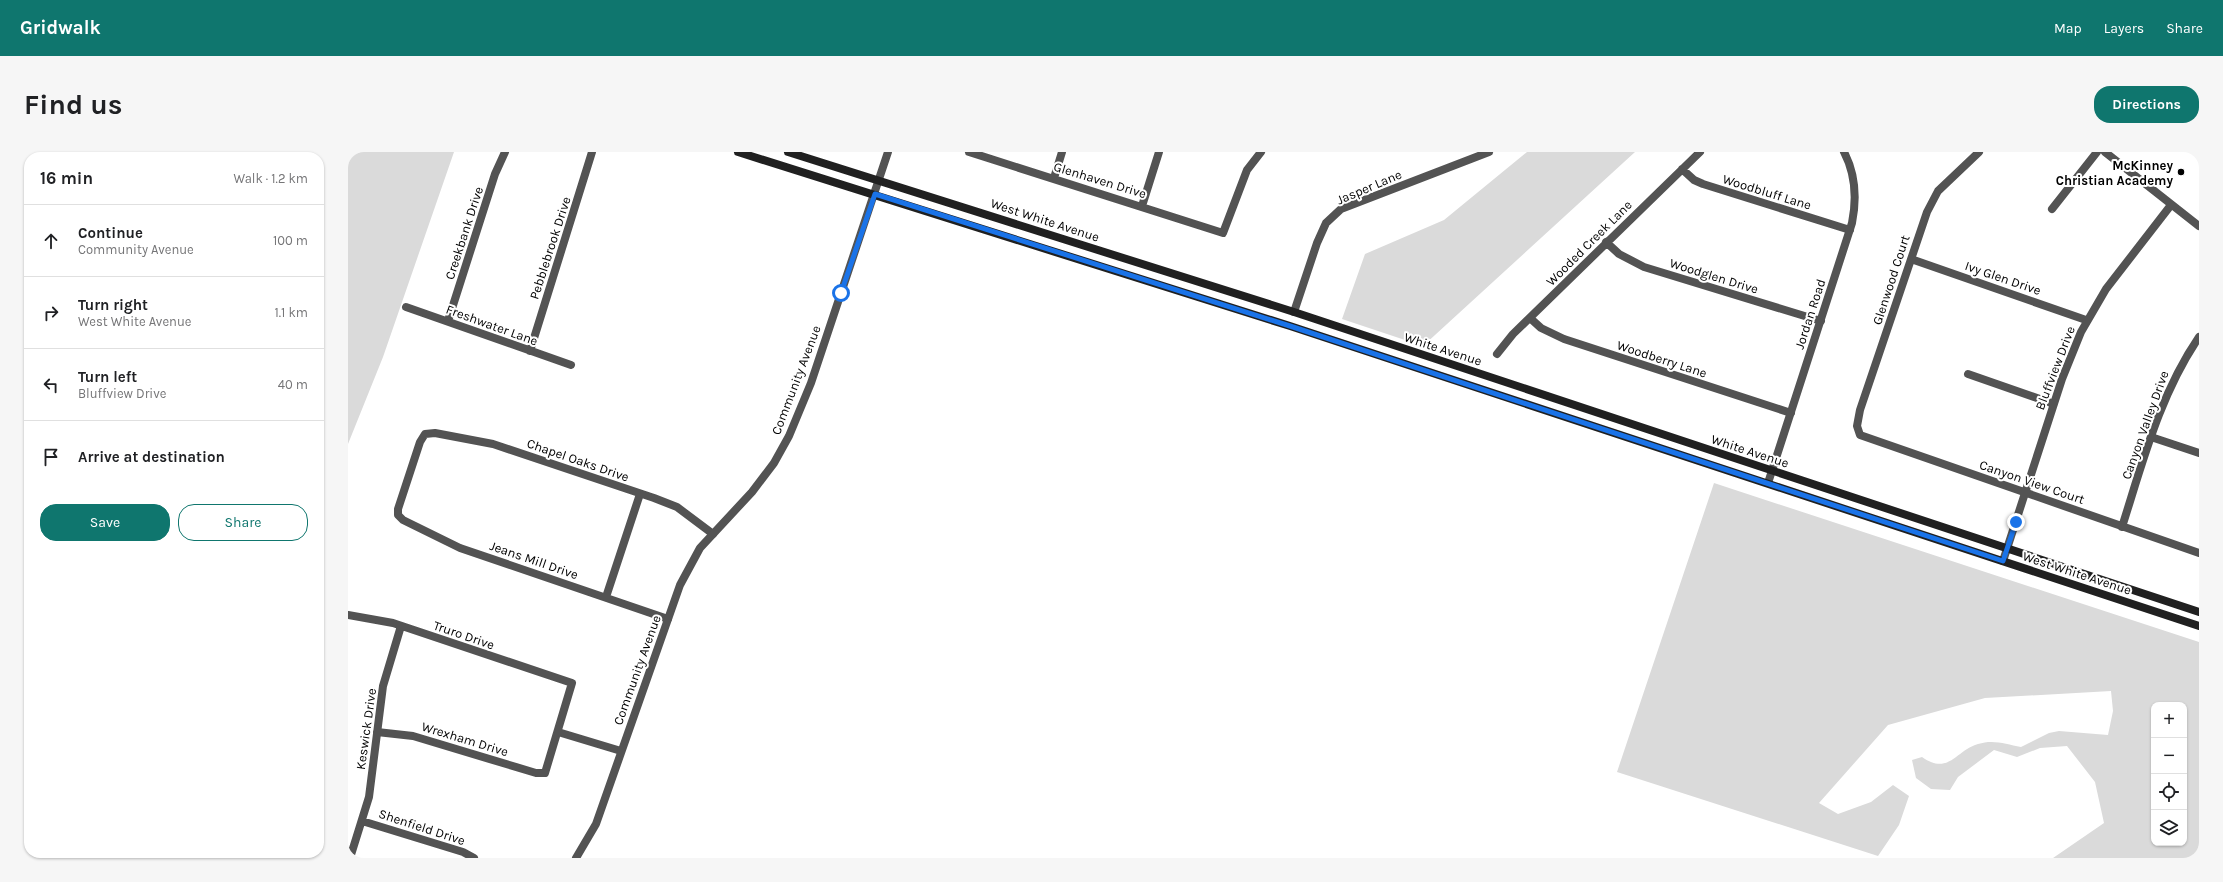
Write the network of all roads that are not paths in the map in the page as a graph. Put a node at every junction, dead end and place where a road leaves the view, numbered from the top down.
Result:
1 (505, 152) edge
2 (592, 152) edge
3 (738, 152) edge
4 (788, 152) edge
5 (888, 152) edge
6 (969, 152) edge
7 (1062, 152) edge
8 (1159, 152) edge
9 (1261, 152) edge
10 (1489, 152) edge
11 (1700, 152) edge
12 (1844, 152) edge
13 (1979, 152) edge
14 (2096, 152) edge
15 (2105, 152) edge
16 (1682, 169) junction
17 (1054, 178) junction
18 (880, 180) junction
19 (875, 194) junction
20 (2171, 205) junction
21 (1142, 206) junction
22 (2052, 209) dead end
23 (2199, 226) edge
24 (1850, 230) junction
25 (1606, 242) junction
26 (1911, 259) junction
27 (406, 306) dead end
28 (1294, 312) junction
29 (1530, 318) junction
30 (2086, 320) junction
31 (448, 321) junction
32 (1821, 321) junction
33 (1290, 326) junction
34 (2198, 341) edge
35 (530, 351) junction
36 (1497, 354) dead end
37 (571, 365) dead end
38 (1968, 374) dead end
39 (2054, 404) junction
40 (1791, 413) junction
41 (1858, 432) joint
42 (2151, 437) junction
43 (2199, 453) edge
44 (1772, 471) junction
45 (1768, 483) junction
46 (2025, 492) junction
47 (640, 494) junction
48 (398, 515) joint
49 (2122, 526) junction
50 (713, 534) junction
51 (2006, 550) junction
52 (2199, 553) edge
53 (2003, 561) junction
54 (606, 598) junction
55 (2199, 612) edge
56 (348, 615) edge
57 (668, 618) junction
58 (401, 626) junction
59 (2199, 626) edge
60 (377, 732) junction
61 (558, 732) junction
62 (621, 751) junction
63 (362, 821) junction
64 (350, 858) edge
65 (474, 858) edge
66 (576, 858) edge

1 - 31 street, Creekbank Drive
2 - 35 street, Pebblebrook Drive
3 - 19 main road, West White Avenue
4 - 18 main road, West White Avenue
5 - 18 street, Community Avenue
6 - 17 street, Glenhaven Drive
7 - 17 street
8 - 21 street
9 - 21 street, Glenhaven Drive
10 - 28 street, Jasper Lane
11 - 16 street, Wooded Creek Lane
12 - 24 street, Jordan Road
13 - 26 street, Glenwood Court
14 - 22 street
15 - 20 street
16 - 24 street, Woodbluff Lane
16 - 25 street, Wooded Creek Lane
17 - 21 street, Glenhaven Drive
18 - 19 street, Community Avenue
18 - 28 main road, West White Avenue
19 - 33 main road, West White Avenue
19 - 50 street, Community Avenue
20 - 23 street
20 - 30 street, Bluffview Drive
24 - 32 street, Jordan Road
25 - 29 street, Wooded Creek Lane
25 - 32 street, Woodglen Drive
26 - 30 street, Ivy Glen Drive
26 - 41 street, Glenwood Court
27 - 31 street, Freshwater Lane
28 - 33 main road
28 - 44 main road, White Avenue
29 - 36 street, Wooded Creek Lane
29 - 40 street, Woodberry Lane
30 - 39 street, Bluffview Drive
31 - 35 street, Freshwater Lane
32 - 40 street, Jordan Road
33 - 45 main road, West White Avenue
34 - 42 street, Canyon Valley Drive
35 - 37 street, Freshwater Lane
38 - 39 street
39 - 46 street, Bluffview Drive
40 - 44 street, Jordan Road
41 - 46 street, Canyon View Court
42 - 43 street
42 - 49 street, Canyon Valley Drive
44 - 45 street, Jordan Road
44 - 51 main road, White Avenue
45 - 53 main road, West White Avenue
46 - 49 street, Canyon View Court
46 - 51 street, Bluffview Drive
47 - 48 street, Chapel Oaks Drive
47 - 50 street, Chapel Oaks Drive
47 - 54 street
48 - 54 street, Jeans Mill Drive
49 - 52 street, Canyon View Court
50 - 57 street, Community Avenue
51 - 53 street, Bluffview Drive
51 - 55 main road, White Avenue
53 - 59 main road, West White Avenue
54 - 57 street, Jeans Mill Drive
56 - 58 street, Truro Drive
57 - 62 street, Community Avenue
58 - 60 street, Keswick Drive
58 - 61 street, Truro Drive
60 - 61 street, Wrexham Drive
60 - 63 street, Keswick Drive
61 - 62 street
62 - 66 street, Community Avenue
63 - 64 street, Keswick Drive
63 - 65 street, Shenfield Drive

